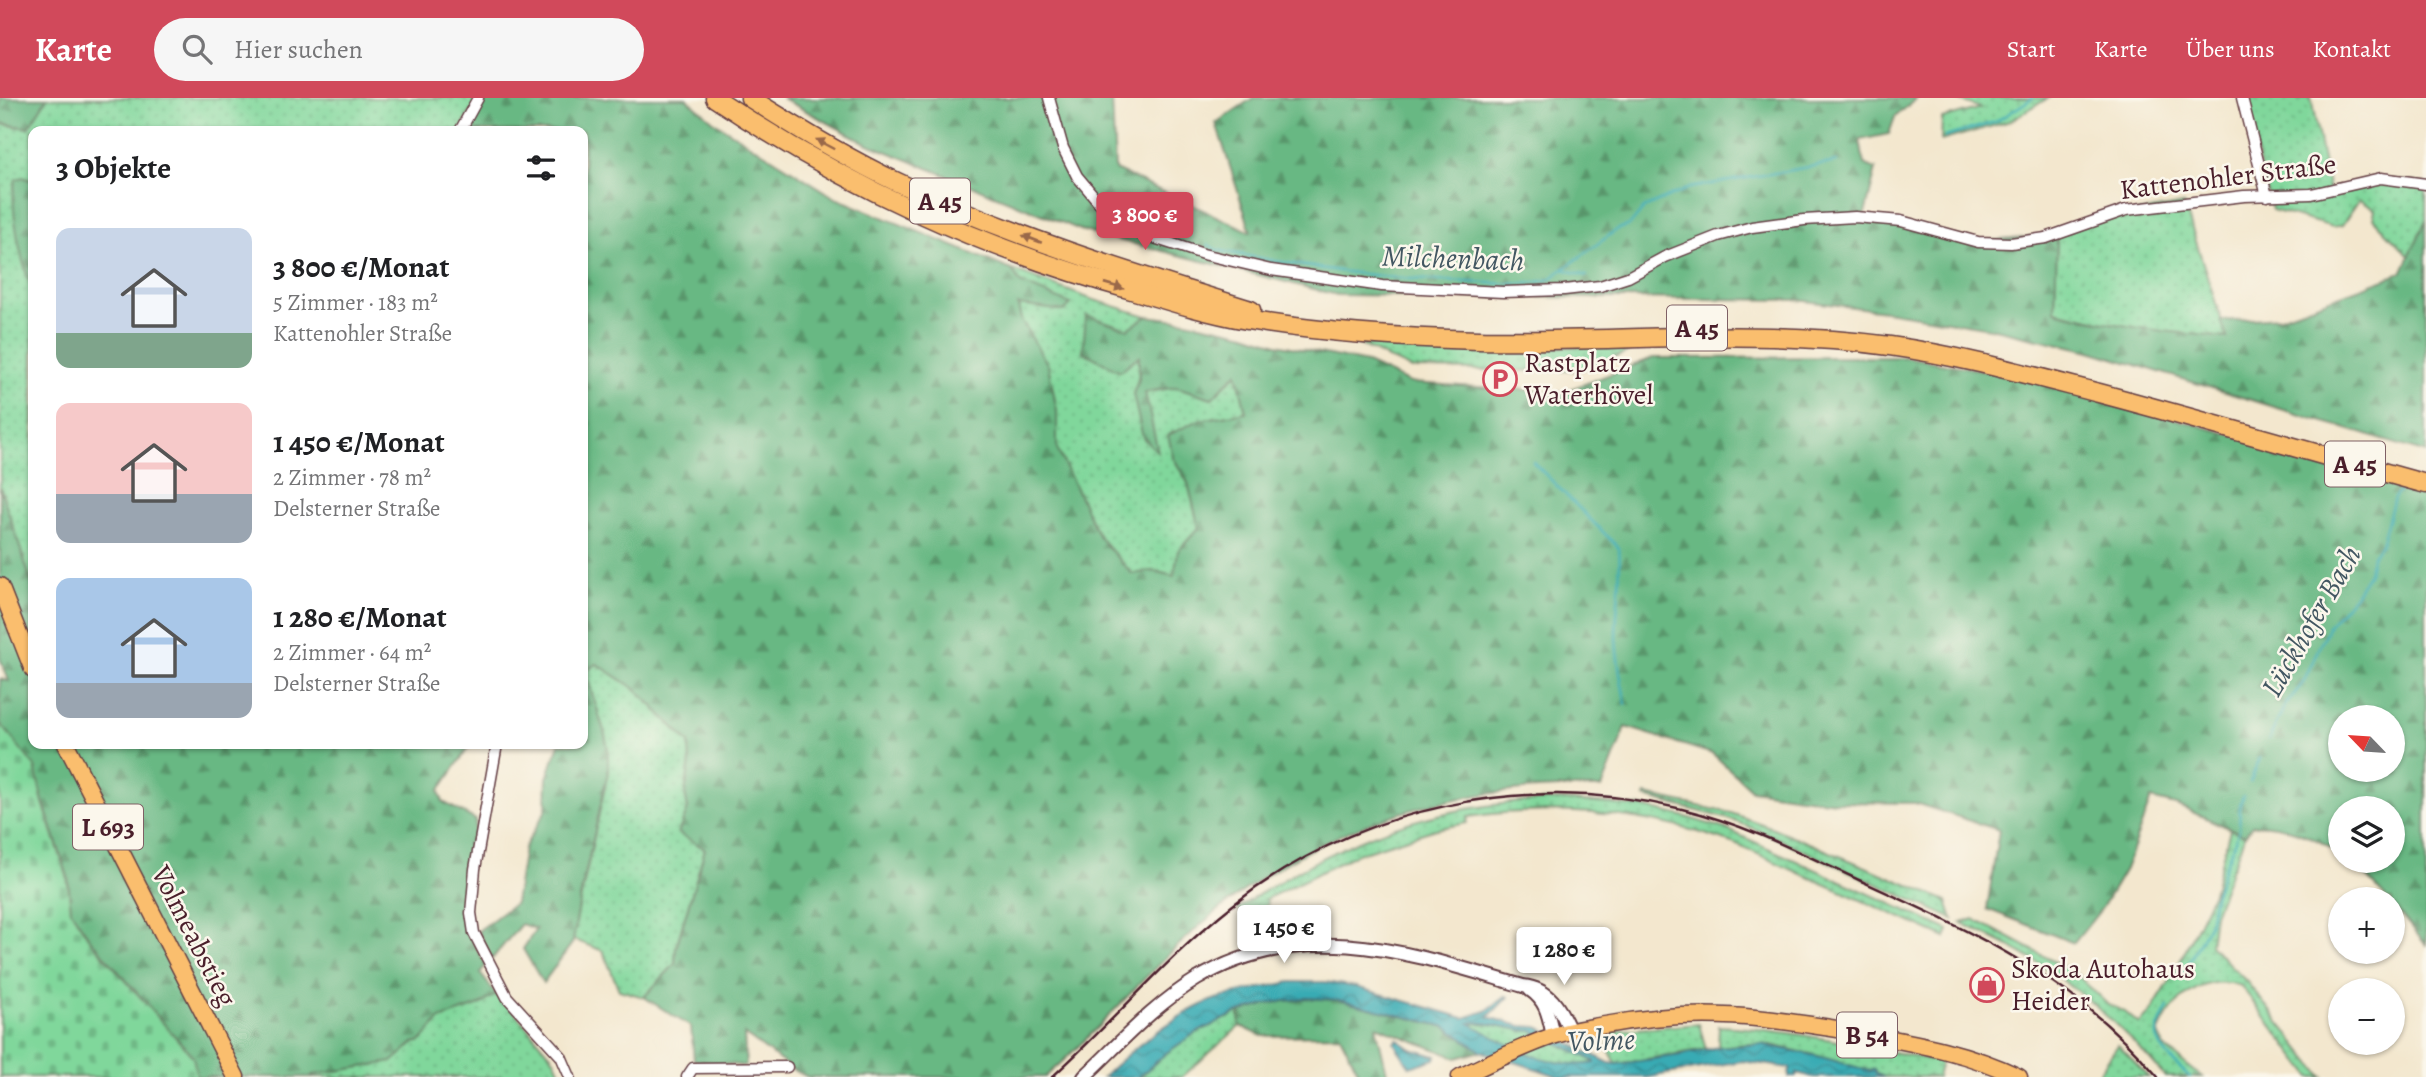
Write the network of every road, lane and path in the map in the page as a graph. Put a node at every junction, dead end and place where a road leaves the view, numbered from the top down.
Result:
1 (478, 98) edge
2 (715, 98) edge
3 (750, 98) edge
4 (1049, 98) edge
5 (2242, 98) edge
6 (463, 126) edge
7 (2426, 184) edge
8 (2267, 196) junction
9 (1142, 284) junction
10 (2286, 441) junction
11 (2426, 475) edge
12 (2426, 484) edge
13 (0, 586) edge
14 (28, 657) edge
15 (69, 749) edge
16 (496, 749) edge
17 (1523, 986) junction
18 (1570, 1031) junction
19 (1553, 1036) junction
20 (787, 1067) dead end
21 (236, 1077) edge
22 (570, 1077) edge
23 (687, 1077) edge
24 (1084, 1077) edge
25 (1461, 1077) edge
26 (2019, 1077) edge

1 - 6 street
2 -> 9 highway, A 45
9 -> 3 highway, A 45
4 - 8 street, Kattenohler Straße
5 - 8 street
7 - 8 street, Kattenohler Straße
9 - 10 highway, A 45
10 - 11 highway, A 45
10 - 12 highway, A 45
13 - 14 main road
15 - 21 main road, Volmeabstieg / L 693
16 - 22 street
17 - 18 street
17 - 19 street
17 - 24 street
18 - 19 main road, B 54
18 - 26 main road, B 54
19 - 25 main road, B 54
20 - 23 street

